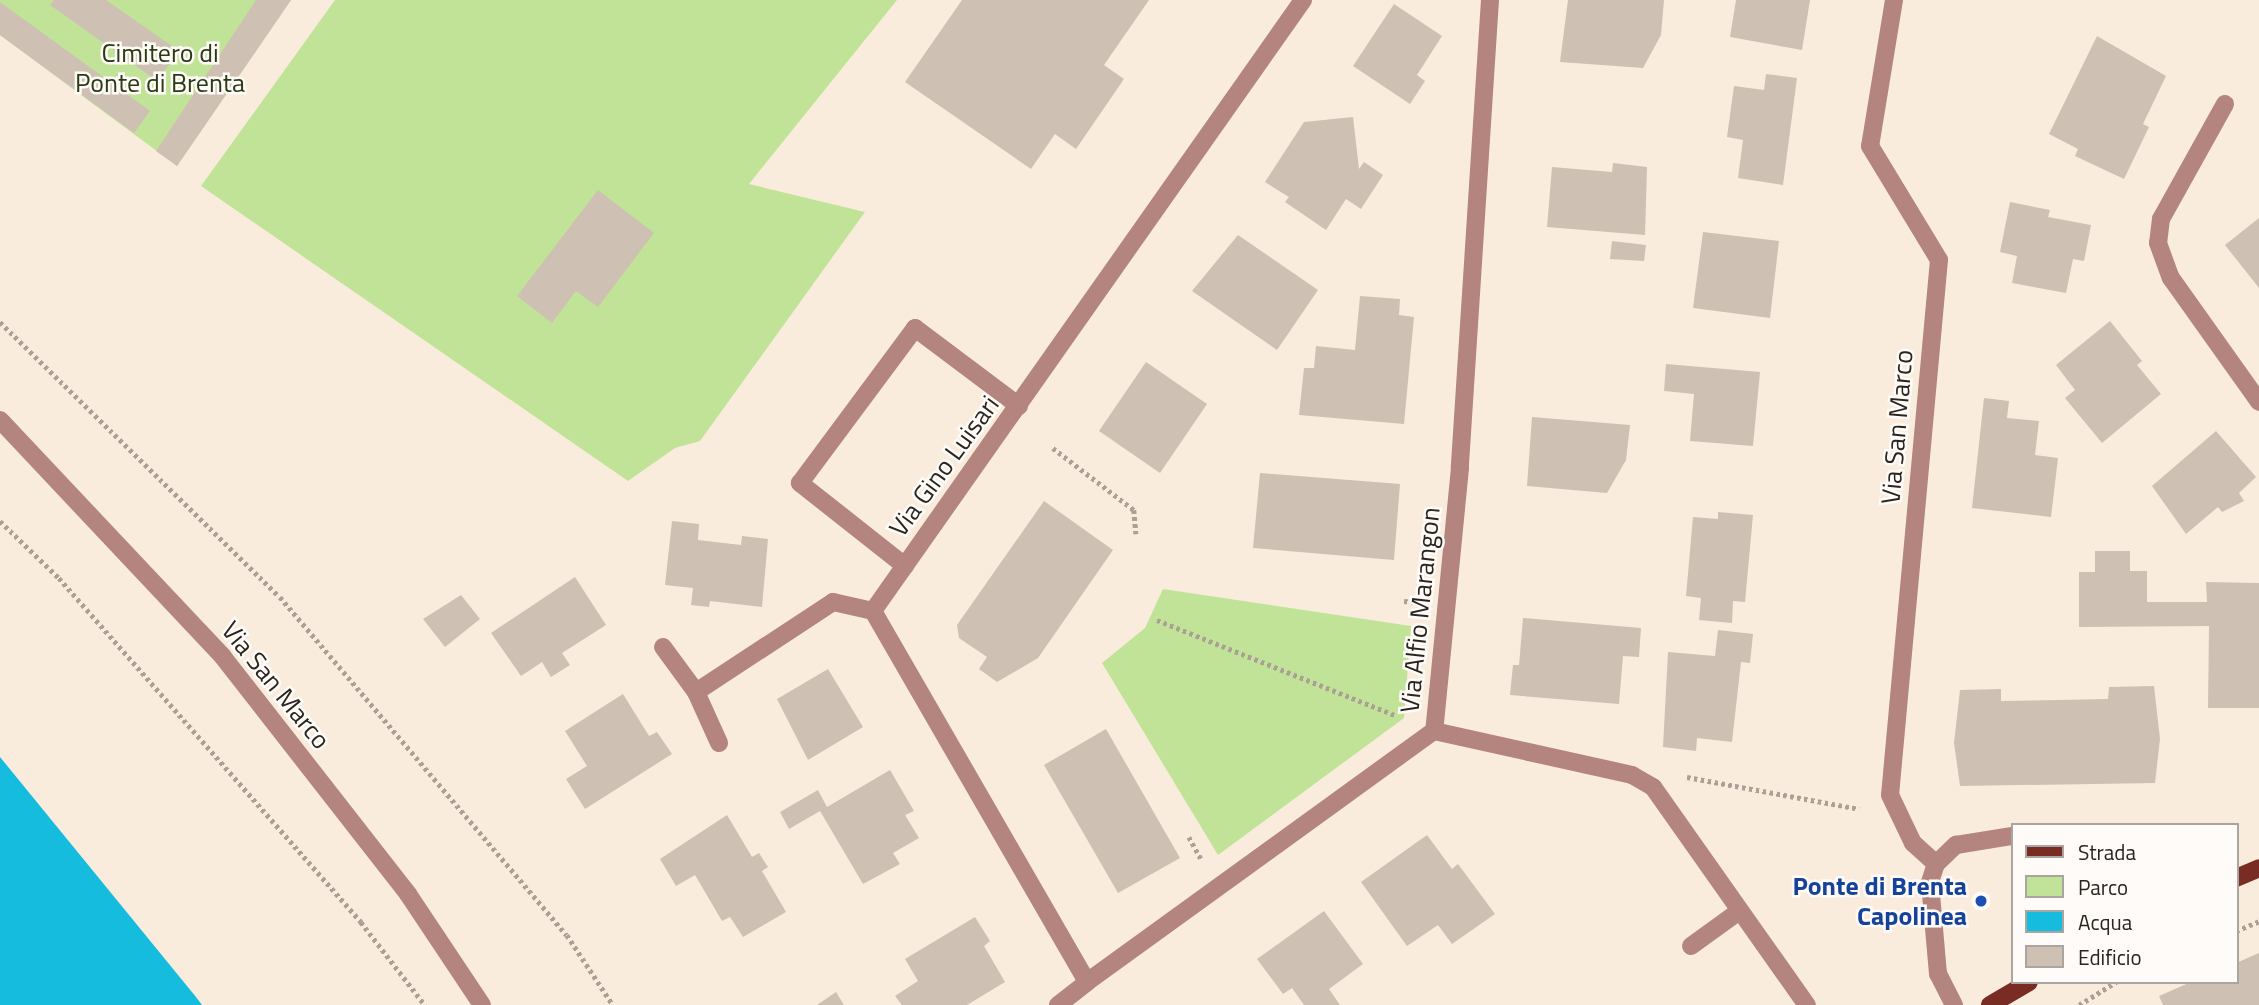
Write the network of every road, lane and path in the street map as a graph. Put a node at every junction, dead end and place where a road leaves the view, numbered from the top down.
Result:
1 (1303, 0) edge
2 (1490, 0) edge
3 (1894, 0) edge
4 (2225, 104) dead end
5 (0, 322) edge
6 (2259, 402) edge
7 (1019, 406) junction
8 (0, 421) edge
9 (1053, 448) dead end
10 (0, 521) edge
11 (1136, 534) dead end
12 (905, 566) junction
13 (873, 611) junction
14 (1157, 620) dead end
15 (663, 647) dead end
16 (696, 692) junction
17 (1408, 720) dead end
18 (1434, 731) junction
19 (719, 743) dead end
20 (1653, 787) junction
21 (1858, 798) dead end
22 (2010, 836) edge
23 (1936, 864) junction
24 (2259, 868) edge
25 (2238, 877) edge
26 (1738, 912) junction
27 (2259, 921) edge
28 (2238, 930) edge
29 (1691, 946) dead end
30 (1087, 982) junction
31 (2026, 984) edge
32 (2113, 984) edge
33 (425, 1005) edge
34 (482, 1005) edge
35 (613, 1005) edge
36 (1058, 1005) edge
37 (1807, 1005) edge
38 (1954, 1005) edge
39 (1990, 1005) edge
40 (2080, 1005) edge

1 - 7 street, Via Gino Luisari
2 - 18 street, Via Alfio Marangon
3 - 23 street, Via San Marco
4 - 6 street
5 - 35 path
7 - 12 street, Via Gino Luisari
7 - 12 street
8 - 34 street, Via San Marco
9 - 11 path
10 - 33 path
12 - 13 street, Via Gino Luisari
13 - 16 street
13 - 30 street
14 - 17 path
15 - 16 street
16 - 19 street
18 - 20 street, Via Alfio Marangon
18 - 30 street
20 - 21 path
20 - 26 street
22 - 23 street
23 - 38 street
24 - 25 main road
26 - 29 street
26 - 37 street
27 - 28 path
30 - 36 street
31 - 39 main road
32 - 40 path

